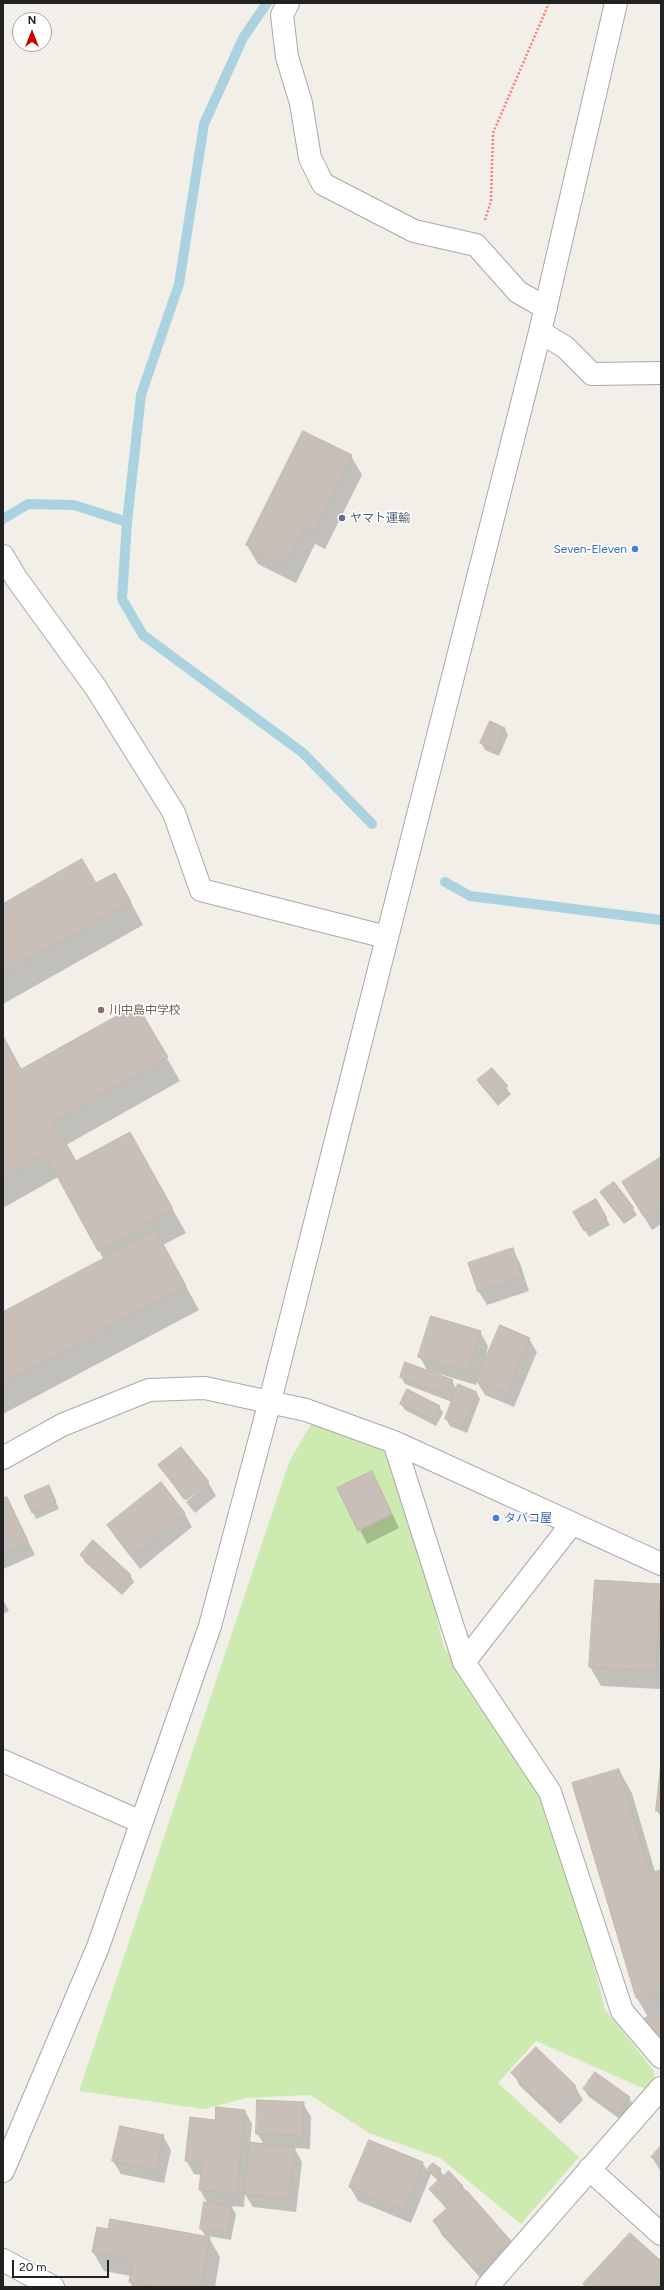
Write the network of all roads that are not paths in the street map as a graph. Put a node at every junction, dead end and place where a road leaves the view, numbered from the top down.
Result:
1 (288, 3) edge
2 (616, 3) edge
3 (546, 308) junction
4 (540, 332) junction
5 (661, 373) edge
6 (3, 556) edge
7 (386, 937) junction
8 (270, 1401) junction
9 (394, 1442) junction
10 (3, 1458) edge
11 (571, 1525) junction
12 (661, 1564) edge
13 (464, 1662) junction
14 (3, 1761) edge
15 (141, 1822) junction
16 (661, 2057) edge
17 (661, 2088) edge
18 (589, 2169) junction
19 (3, 2171) edge
20 (661, 2234) edge
21 (3, 2260) edge
22 (53, 2287) edge
23 (487, 2287) edge

1 - 3 street
2 - 3 street
3 - 4 street
4 - 5 street
4 - 7 street
6 - 7 street
7 - 8 street
8 - 9 street
8 - 10 street
8 - 15 street
9 - 11 street
9 - 13 street
11 - 12 street
11 - 13 street
13 - 16 street
14 - 15 street
15 - 19 street
17 - 18 street
18 - 20 street
18 - 23 street
21 - 22 street

